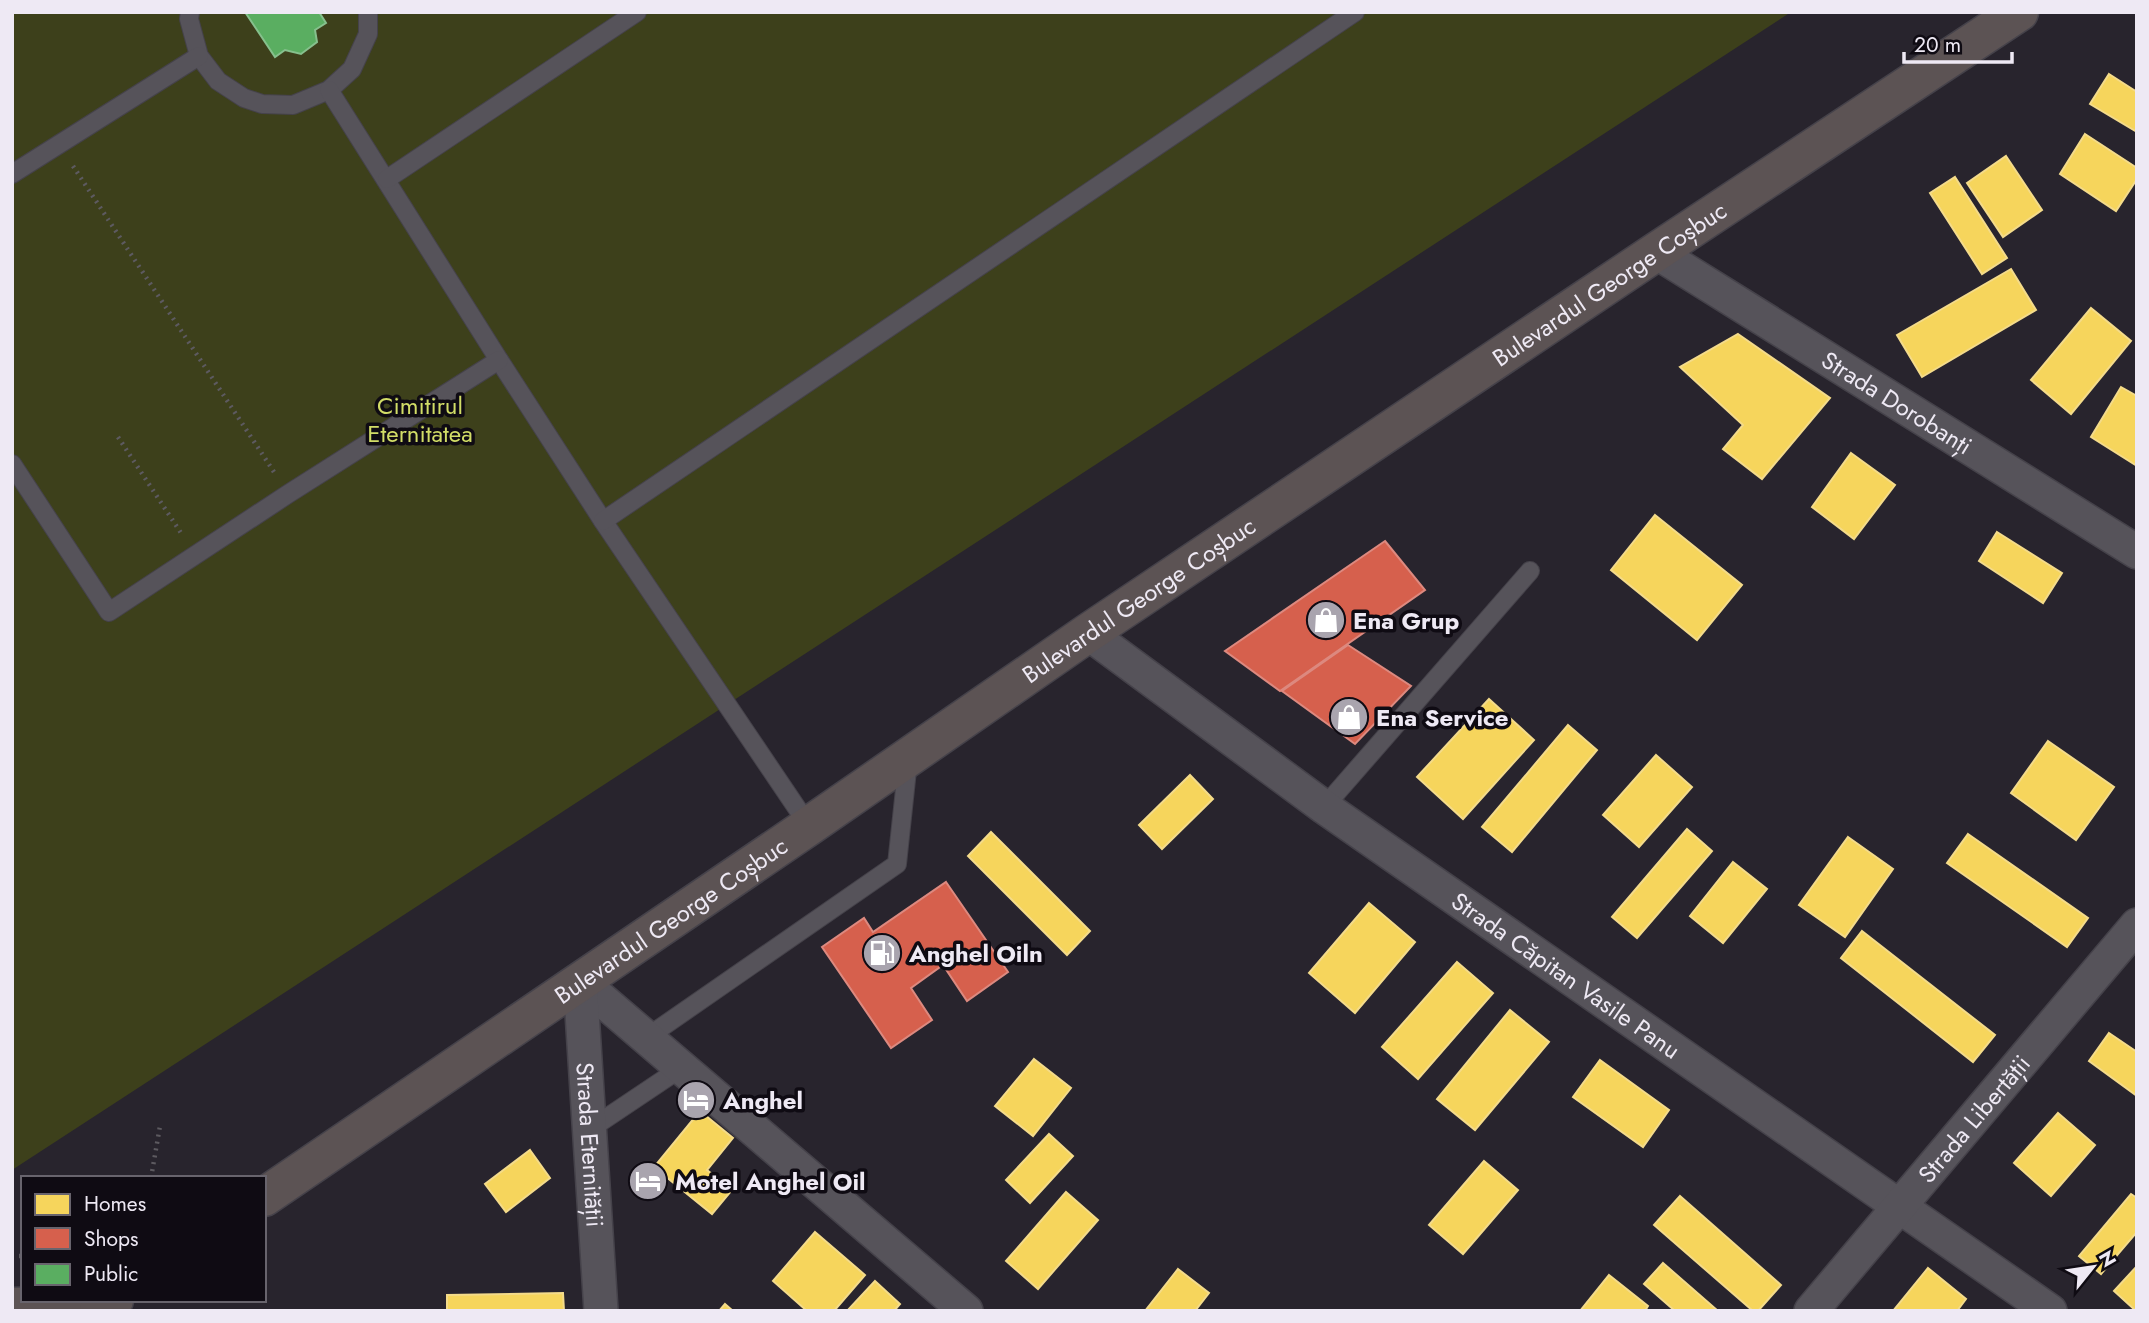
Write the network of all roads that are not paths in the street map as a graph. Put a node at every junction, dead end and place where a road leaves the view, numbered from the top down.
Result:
1 (190, 12) edge
2 (368, 12) edge
3 (638, 12) edge
4 (1355, 12) edge
5 (2019, 12) edge
6 (199, 55) junction
7 (329, 90) junction
8 (12, 174) edge
9 (387, 179) junction
10 (1656, 252) junction
11 (499, 360) junction
12 (12, 464) edge
13 (603, 521) junction
14 (2137, 552) edge
15 (1530, 571) dead end
16 (1088, 634) junction
17 (908, 759) junction
18 (1324, 807) junction
19 (810, 826) junction
20 (2137, 925) edge
21 (580, 981) junction
22 (646, 1038) junction
23 (681, 1068) junction
24 (590, 1129) junction
25 (266, 1196) edge
26 (1898, 1206) junction
27 (76, 1302) edge
28 (12, 1307) edge
29 (601, 1311) edge
30 (966, 1311) edge
31 (1811, 1311) edge
32 (2050, 1311) edge

1 - 6 lane
2 - 7 lane
3 - 9 lane
4 - 13 lane
5 - 10 main road, Bulevardul George Coșbuc
6 - 7 lane
6 - 8 lane
7 - 9 lane
9 - 11 lane
10 - 14 street, Strada Dorobanți
10 - 16 main road, Bulevardul George Coșbuc
11 - 12 lane
11 - 13 lane
13 - 19 lane
15 - 18 lane
16 - 17 main road, Bulevardul George Coșbuc
16 - 18 street, Strada Căpitan Vasile Panu
17 - 19 main road, Bulevardul George Coșbuc
17 - 22 lane
18 - 26 street, Strada Căpitan Vasile Panu
19 - 21 main road, Bulevardul George Coșbuc
20 - 26 street, Strada Libertății
21 - 22 street
21 - 24 street, Strada Eternității
21 - 25 main road, Bulevardul George Coșbuc
22 - 23 street
23 - 24 lane
23 - 30 street
24 - 29 street, Strada Eternității
26 - 31 street, Strada Libertății
26 - 32 street, Strada Căpitan Vasile Panu
27 - 28 main road

